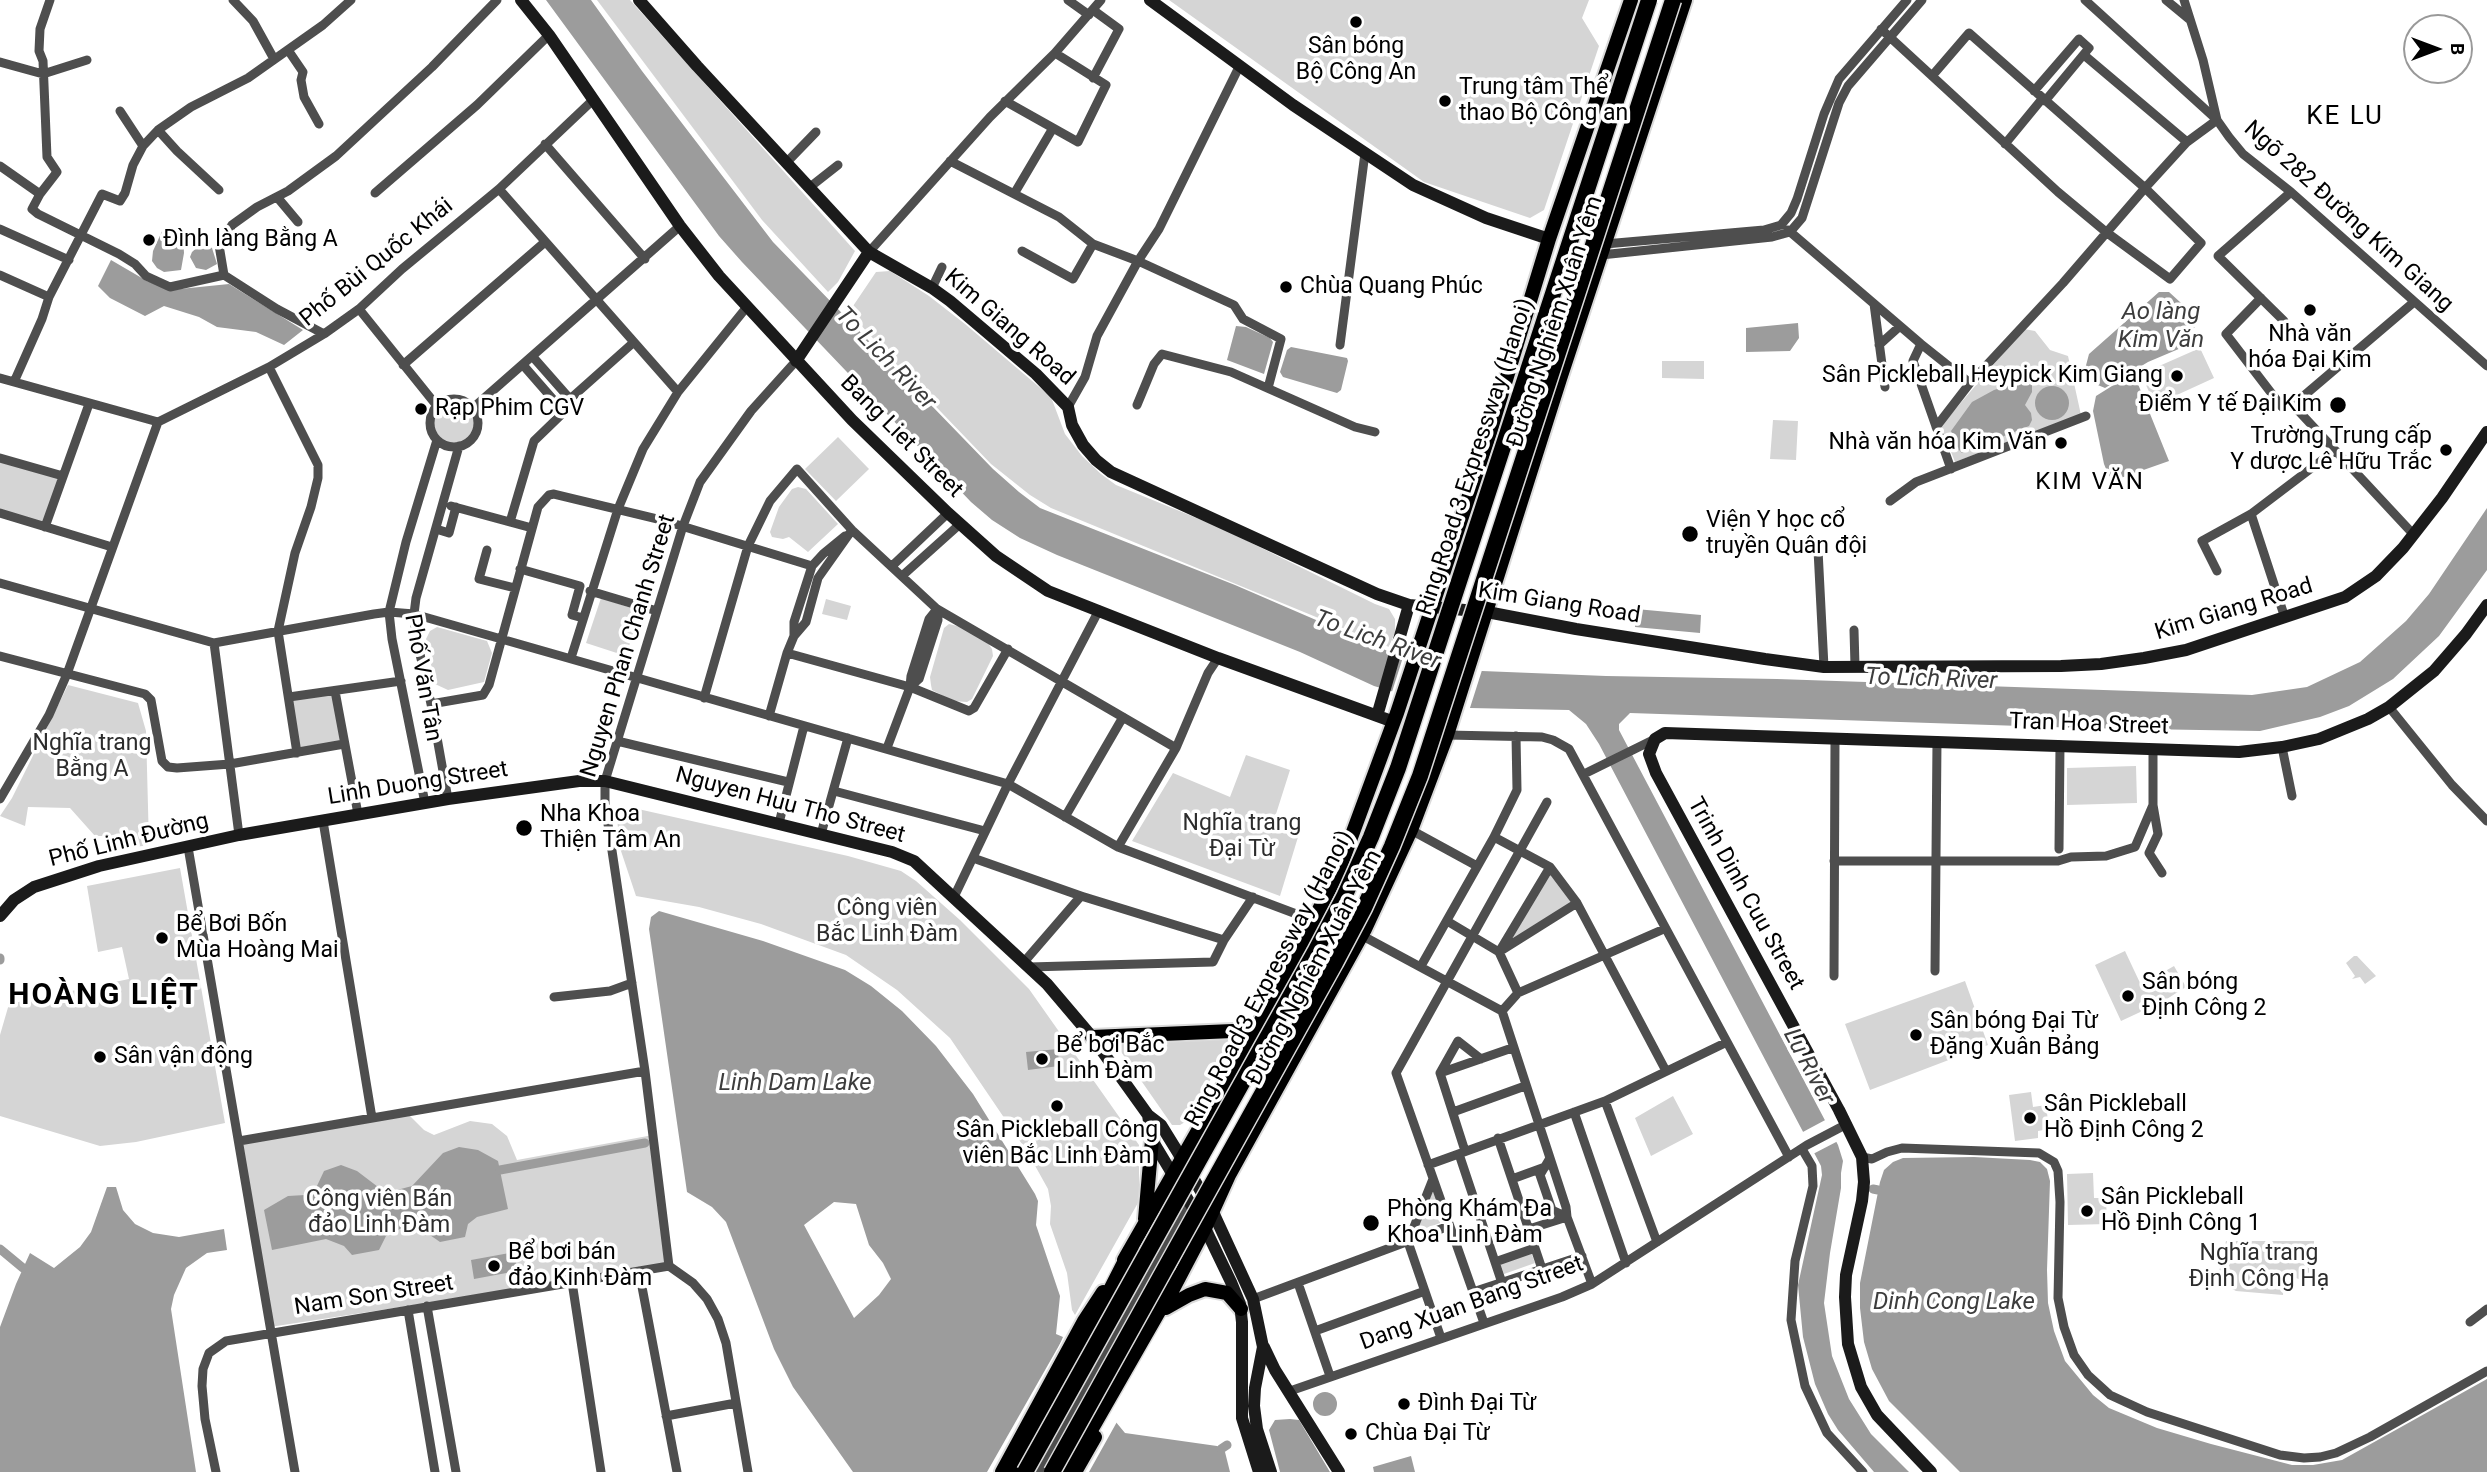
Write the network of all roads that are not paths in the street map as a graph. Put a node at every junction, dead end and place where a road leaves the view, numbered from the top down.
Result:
1 (50, 0) edge
2 (233, 0) edge
3 (351, 0) edge
4 (497, 0) edge
5 (521, 0) edge
6 (639, 0) edge
7 (1068, 0) edge
8 (1101, 0) edge
9 (1150, 0) edge
10 (1631, 0) edge
11 (1649, 0) edge
12 (1673, 0) edge
13 (1685, 0) edge
14 (1922, 0) edge
15 (2085, 0) edge
16 (2166, 0) edge
17 (2184, 0) edge
18 (1902, 2) edge
19 (1091, 12) junction
20 (2190, 20) junction
21 (1881, 29) junction
22 (549, 35) junction
23 (1890, 36) junction
24 (288, 50) junction
25 (1055, 53) junction
26 (2084, 55) junction
27 (274, 58) junction
28 (87, 60) dead end
29 (0, 62) edge
30 (2058, 63) junction
31 (1239, 67) junction
32 (1856, 68) junction
33 (2069, 73) junction
34 (43, 74) junction
35 (1933, 76) junction
36 (1093, 78) junction
37 (2034, 91) junction
38 (593, 100) junction
39 (2044, 100) junction
40 (1005, 101) junction
41 (120, 111) dead end
42 (1824, 114) junction
43 (1834, 118) junction
44 (2217, 120) junction
45 (319, 124) dead end
46 (1053, 128) junction
47 (158, 130) junction
48 (816, 132) dead end
49 (2187, 142) junction
50 (545, 144) junction
51 (2005, 144) junction
52 (143, 146) junction
53 (1365, 153) junction
54 (950, 161) junction
55 (787, 162) junction
56 (838, 165) dead end
57 (0, 166) edge
58 (810, 187) junction
59 (2145, 188) junction
60 (499, 189) junction
61 (219, 190) dead end
62 (2291, 192) junction
63 (375, 193) dead end
64 (40, 194) junction
65 (1014, 194) junction
66 (277, 197) junction
67 (298, 222) dead end
68 (1781, 225) junction
69 (680, 226) junction
70 (0, 229) edge
71 (1790, 232) junction
72 (2106, 232) junction
73 (81, 236) junction
74 (1720, 238) junction
75 (1549, 239) junction
76 (545, 243) junction
77 (1093, 244) junction
78 (1603, 249) junction
79 (1022, 251) dead end
80 (869, 252) junction
81 (645, 259) junction
82 (69, 260) junction
83 (1138, 261) junction
84 (942, 267) dead end
85 (0, 275) edge
86 (223, 275) junction
87 (932, 288) junction
88 (48, 297) junction
89 (2261, 298) junction
90 (597, 301) junction
91 (2414, 302) junction
92 (1874, 304) junction
93 (746, 308) junction
94 (359, 309) junction
95 (2284, 321) dead end
96 (1899, 327) junction
97 (324, 334) junction
98 (634, 342) junction
99 (1921, 344) junction
100 (1340, 345) dead end
101 (1879, 345) junction
102 (533, 357) junction
103 (796, 361) junction
104 (403, 365) junction
105 (523, 365) junction
106 (1512, 365) junction
107 (2487, 366) edge
108 (269, 367) junction
109 (0, 379) edge
110 (1560, 379) junction
111 (13, 382) junction
112 (1970, 383) junction
113 (1885, 387) dead end
114 (1268, 388) junction
115 (678, 392) junction
116 (89, 404) junction
117 (1137, 405) dead end
118 (2293, 405) junction
119 (437, 406) junction
120 (1068, 407) junction
121 (473, 408) junction
122 (2086, 416) dead end
123 (158, 422) junction
124 (1936, 427) junction
125 (1376, 432) dead end
126 (2487, 432) edge
127 (437, 440) junction
128 (459, 446) junction
129 (2334, 451) junction
130 (0, 458) edge
131 (1951, 469) junction
132 (63, 476) junction
133 (1470, 492) junction
134 (1524, 498) junction
135 (1890, 501) dead end
136 (618, 509) junction
137 (0, 513) edge
138 (948, 513) junction
139 (2251, 514) junction
140 (510, 522) junction
141 (960, 524) junction
142 (683, 526) junction
143 (45, 527) junction
144 (532, 528) junction
145 (436, 529) junction
146 (852, 530) junction
147 (2414, 535) junction
148 (748, 546) junction
149 (112, 547) junction
150 (487, 550) dead end
151 (1818, 550) dead end
152 (812, 566) junction
153 (892, 566) junction
154 (520, 569) junction
155 (2217, 571) dead end
156 (902, 576) junction
157 (0, 583) edge
158 (515, 588) junction
159 (590, 591) junction
160 (1409, 605) junction
161 (2487, 605) edge
162 (1432, 607) junction
163 (90, 609) junction
164 (937, 609) junction
165 (1099, 610) junction
166 (657, 611) junction
167 (389, 612) junction
168 (1487, 612) junction
169 (414, 614) junction
170 (583, 618) junction
171 (2285, 618) junction
172 (1854, 630) dead end
173 (278, 631) junction
174 (794, 636) junction
175 (501, 638) junction
176 (214, 643) junction
177 (1008, 649) junction
178 (787, 653) junction
179 (0, 656) edge
180 (571, 658) junction
181 (1217, 658) junction
182 (1855, 666) junction
183 (1824, 667) junction
184 (68, 674) junction
185 (637, 677) junction
186 (401, 681) junction
187 (1062, 681) junction
188 (910, 687) junction
189 (335, 691) junction
190 (289, 697) junction
191 (705, 698) junction
192 (431, 704) junction
193 (2389, 707) junction
194 (1379, 711) junction
195 (769, 716) junction
196 (1123, 717) junction
197 (1395, 717) junction
198 (804, 726) junction
199 (1449, 729) junction
200 (1516, 736) junction
201 (848, 738) junction
202 (1655, 739) junction
203 (1835, 739) junction
204 (617, 741) junction
205 (1937, 741) junction
206 (344, 744) junction
207 (2060, 745) junction
208 (2281, 747) junction
209 (887, 748) junction
210 (1176, 748) junction
211 (2152, 749) junction
212 (298, 753) junction
213 (230, 764) junction
214 (1584, 774) junction
215 (605, 781) junction
216 (788, 782) junction
217 (1008, 784) junction
218 (834, 791) junction
219 (2292, 796) dead end
220 (0, 799) edge
221 (448, 799) junction
222 (1547, 802) dead end
223 (425, 803) junction
224 (2153, 805) junction
225 (358, 814) junction
226 (1065, 817) junction
227 (323, 821) junction
228 (2487, 821) edge
229 (779, 822) junction
230 (1411, 830) junction
231 (985, 831) junction
232 (821, 834) junction
233 (239, 835) junction
234 (1494, 837) junction
235 (188, 847) junction
236 (1118, 847) junction
237 (2059, 849) dead end
238 (1519, 850) junction
239 (1346, 851) junction
240 (973, 858) junction
241 (1936, 860) junction
242 (1834, 861) junction
243 (1477, 866) junction
244 (1549, 867) junction
245 (1393, 870) junction
246 (2162, 873) dead end
247 (1081, 896) junction
248 (954, 897) junction
249 (1253, 897) junction
250 (1577, 903) junction
251 (0, 916) edge
252 (1315, 921) junction
253 (1447, 921) junction
254 (1664, 929) junction
255 (1361, 935) junction
256 (1474, 936) junction
257 (1224, 940) junction
258 (1499, 952) junction
259 (1605, 955) junction
260 (1294, 961) junction
261 (1027, 965) junction
262 (1421, 966) junction
263 (1935, 971) dead end
264 (1834, 976) dead end
265 (1449, 981) junction
266 (632, 983) junction
267 (1334, 985) junction
268 (1518, 993) junction
269 (554, 998) dead end
270 (1502, 1011) junction
271 (1256, 1030) junction
272 (1092, 1037) junction
273 (1725, 1043) junction
274 (1512, 1048) junction
275 (1481, 1059) junction
276 (645, 1071) junction
277 (1666, 1071) junction
278 (1440, 1073) junction
279 (1525, 1086) junction
280 (1605, 1101) junction
281 (1452, 1112) junction
282 (1574, 1112) junction
283 (1148, 1115) junction
284 (372, 1118) junction
285 (1538, 1124) junction
286 (1844, 1125) junction
287 (1498, 1139) junction
288 (1152, 1140) junction
289 (239, 1141) junction
290 (1805, 1147) junction
291 (1462, 1152) junction
292 (1788, 1157) junction
293 (1862, 1157) junction
294 (1182, 1158) junction
295 (1547, 1163) junction
296 (1428, 1165) junction
297 (1174, 1174) junction
298 (1433, 1179) junction
299 (1512, 1179) junction
300 (1198, 1186) junction
301 (1189, 1201) junction
302 (1213, 1212) junction
303 (1567, 1217) junction
304 (1145, 1224) junction
305 (1449, 1226) junction
306 (1205, 1228) junction
307 (1529, 1229) junction
308 (1408, 1242) junction
309 (1657, 1242) junction
310 (1535, 1248) junction
311 (1131, 1251) junction
312 (1582, 1256) junction
313 (1495, 1262) junction
314 (1626, 1263) junction
315 (669, 1266) junction
316 (1542, 1269) junction
317 (639, 1271) junction
318 (1177, 1278) junction
319 (572, 1282) junction
320 (1298, 1283) junction
321 (1502, 1283) junction
322 (1592, 1284) junction
323 (1425, 1291) junction
324 (1474, 1292) junction
325 (1253, 1299) junction
326 (427, 1306) junction
327 (1166, 1308) junction
328 (1241, 1309) junction
329 (2487, 1309) edge
330 (408, 1310) junction
331 (2470, 1322) dead end
332 (1484, 1323) junction
333 (1315, 1331) junction
334 (271, 1332) junction
335 (1441, 1338) junction
336 (1264, 1347) junction
337 (2487, 1371) edge
338 (1330, 1376) junction
339 (1257, 1378) junction
340 (1290, 1391) junction
341 (736, 1402) junction
342 (666, 1416) junction
343 (216, 1472) edge
344 (295, 1472) edge
345 (435, 1472) edge
346 (456, 1472) edge
347 (601, 1472) edge
348 (677, 1472) edge
349 (748, 1472) edge
350 (1002, 1472) edge
351 (1012, 1472) edge
352 (1025, 1472) edge
353 (1039, 1472) edge
354 (1052, 1472) edge
355 (1066, 1472) edge
356 (1075, 1472) edge
357 (1259, 1472) edge
358 (1272, 1472) edge
359 (1339, 1472) edge
360 (1863, 1472) edge
361 (1931, 1472) edge

1 - 34 street
2 - 27 street
3 - 24 street
4 - 66 street
5 - 22 main road, Bang Liet Street
6 - 55 main road, Kim Giang Road
7 - 19 street
8 - 19 street
9 - 31 main road
10 - 75 main road, Đường Nghiêm Xuân Yêm
11 - 352 highway, Ring Road 3 Expressway (Hanoi), bridge
12 - 354 highway, Ring Road 3 Expressway (Hanoi), bridge
13 - 78 main road, Đường Nghiêm Xuân Yêm
14 - 23 street
15 - 44 street
16 - 20 street
17 - 20 street, Ngõ 282 Đường Kim Giang
18 - 21 street
19 - 25 street
19 - 36 street
20 - 44 street, Ngõ 282 Đường Kim Giang
21 - 23 street
21 - 32 street
22 - 38 main road, Bang Liet Street
22 - 63 street
23 - 32 street
23 - 35 street
24 - 27 street
24 - 45 street
25 - 36 street
25 - 40 street
26 - 30 street
26 - 33 street
26 - 49 street
27 - 47 street
28 - 34 street
29 - 34 street
30 - 33 street
30 - 37 street
31 - 53 main road
31 - 83 street
32 - 42 street
32 - 43 street
33 - 39 street
34 - 64 street
35 - 37 street
35 - 51 street
36 - 46 street
37 - 39 street
38 - 50 street, Phố Bùi Quốc Khái
38 - 69 main road, Bang Liet Street
39 - 51 street
39 - 59 street
40 - 46 street
40 - 54 street
41 - 52 street
42 - 43 street
42 - 68 street
43 - 71 street
44 - 49 street
44 - 62 street, Ngõ 282 Đường Kim Giang
46 - 65 street
47 - 52 street
47 - 61 street
48 - 55 street
49 - 59 street
50 - 60 street, Phố Bùi Quốc Khái
50 - 81 street
51 - 72 street
52 - 73 street
53 - 75 main road
53 - 100 street
54 - 65 street
54 - 80 street
55 - 58 main road, Kim Giang Road
56 - 58 street
57 - 64 street
58 - 80 main road, Kim Giang Road
59 - 72 street
59 - 72 street
60 - 76 street
60 - 94 street, Phố Bùi Quốc Khái
62 - 89 street
62 - 91 street, Ngõ 282 Đường Kim Giang
64 - 73 street
65 - 77 street
66 - 67 street
66 - 86 street
68 - 71 street
68 - 74 street
69 - 81 street
69 - 93 main road, Bang Liet Street
70 - 82 street
71 - 74 street
71 - 92 street
72 - 112 street
73 - 82 street
73 - 86 street
74 - 78 street
75 - 106 main road, Đường Nghiêm Xuân Yêm
76 - 90 street
76 - 104 street
77 - 79 street
77 - 83 street
78 - 110 main road, Đường Nghiêm Xuân Yêm
80 - 87 main road, Kim Giang Road
80 - 103 main road
81 - 90 street
82 - 88 street
83 - 114 street
83 - 120 street
84 - 87 street
85 - 88 street
86 - 97 street
87 - 120 main road, Kim Giang Road
88 - 111 street
89 - 95 street
89 - 118 street
90 - 98 street
90 - 102 street
91 - 107 street, Ngõ 282 Đường Kim Giang
91 - 118 street
92 - 96 street
92 - 101 street
93 - 103 main road, Bang Liet Street
93 - 115 street
94 - 97 street, Phố Bùi Quốc Khái
94 - 104 street
96 - 99 street
96 - 101 street
97 - 108 street, Phố Bùi Quốc Khái
98 - 102 street
98 - 115 street
99 - 112 street
99 - 124 street
101 - 113 street
102 - 105 street
103 - 138 main road, Bang Liet Street
103 - 142 street, Nguyen Phan Chanh Street
104 - 119 street
105 - 121 street
105 - 140 street
106 - 110 main road
106 - 133 main road, Đường Nghiêm Xuân Yêm
108 - 123 street, Phố Bùi Quốc Khái
108 - 173 street
109 - 111 street
110 - 134 main road, Đường Nghiêm Xuân Yêm
111 - 116 street
112 - 124 street
114 - 117 street
114 - 125 street
115 - 136 street
116 - 123 street
116 - 132 street
118 - 129 street
119 - 121 street
119 - 127 street, Phố Văn Tân
120 - 160 main road, Kim Giang Road
121 - 128 street, Phố Văn Tân
122 - 131 street
123 - 149 street
124 - 131 street
126 - 147 main road, Kim Giang Road
127 - 128 street
127 - 167 street, Phố Văn Tân
128 - 145 street, Phố Văn Tân
129 - 139 street
129 - 147 street
130 - 132 street
131 - 135 street
132 - 143 street
133 - 134 main road
133 - 162 main road, Đường Nghiêm Xuân Yêm
134 - 168 main road, Đường Nghiêm Xuân Yêm
136 - 142 street
136 - 144 street
136 - 159 street
137 - 143 street
138 - 141 main road, Bang Liet Street
138 - 153 street
139 - 155 street
139 - 171 street
140 - 144 street
140 - 145 street
141 - 156 street
141 - 165 main road, Bang Liet Street
142 - 148 street
142 - 166 street, Nguyen Phan Chanh Street
143 - 149 street
144 - 154 street
145 - 169 street, Phố Văn Tân
146 - 148 street
146 - 152 street
146 - 153 street
146 - 174 street
147 - 171 main road, Kim Giang Road
148 - 152 street
148 - 191 street
149 - 163 street
150 - 158 street
151 - 183 street
152 - 174 street
153 - 156 street
154 - 158 street
154 - 170 street
156 - 164 street
157 - 163 street
158 - 175 street
159 - 166 street
159 - 170 street
160 - 162 main road, Kim Giang Road
160 - 194 main road
161 - 193 main road, Tran Hoa Street
162 - 168 main road, Kim Giang Road
162 - 197 main road, Đường Nghiêm Xuân Yêm
163 - 176 street
163 - 184 street
164 - 177 street
164 - 188 street
165 - 181 main road, Bang Liet Street
165 - 187 street
166 - 185 street, Nguyen Phan Chanh Street
167 - 169 street
167 - 173 street
167 - 186 street, Phố Văn Tân
168 - 183 main road, Kim Giang Road
168 - 199 main road, Đường Nghiêm Xuân Yêm
169 - 175 street
169 - 192 street, Phố Văn Tân
170 - 180 street
171 - 182 main road, Kim Giang Road
172 - 182 street
173 - 176 street
173 - 190 street
174 - 178 street
175 - 180 street
175 - 192 street
176 - 213 street
177 - 187 street
177 - 188 street
178 - 188 street
178 - 195 street
179 - 184 street
180 - 185 street
181 - 194 main road, Bang Liet Street
181 - 210 street
182 - 183 main road, Kim Giang Road
184 - 213 street
184 - 220 street
185 - 191 street
185 - 204 street, Nguyen Phan Chanh Street
186 - 189 street
186 - 223 street, Phố Văn Tân
187 - 196 street
187 - 217 street
188 - 209 street
189 - 190 street
189 - 206 street
190 - 212 street
191 - 195 street
192 - 221 street, Phố Văn Tân
193 - 208 main road, Tran Hoa Street
193 - 228 street
194 - 197 main road, Bang Liet Street
195 - 198 street
196 - 210 street
196 - 226 street
197 - 239 main road, Đường Nghiêm Xuân Yêm
198 - 201 street
198 - 216 street
199 - 200 street
199 - 230 main road, Đường Nghiêm Xuân Yêm
200 - 214 street
200 - 234 street
201 - 209 street
201 - 218 street
202 - 203 main road, Tran Hoa Street
202 - 214 street
202 - 286 main road, Trinh Dinh Cuu Street
203 - 205 main road, Tran Hoa Street
203 - 242 street
204 - 215 street, Nguyen Phan Chanh Street
204 - 216 street
205 - 207 main road, Tran Hoa Street
205 - 241 street
206 - 212 street
206 - 225 street
207 - 211 main road, Tran Hoa Street
207 - 237 street
208 - 211 main road, Tran Hoa Street
208 - 219 street
209 - 217 street
210 - 236 street
211 - 224 street
212 - 213 street
213 - 233 street
214 - 254 street
215 - 221 main road, Linh Duong Street
215 - 229 main road, Nguyen Huu Tho Street
215 - 266 street, Nguyen Phan Chanh Street
216 - 229 street
217 - 226 street
217 - 231 street
218 - 231 street
218 - 232 street
221 - 223 main road, Linh Duong Street
222 - 238 street
223 - 225 main road, Linh Duong Street
224 - 241 street
224 - 246 street
225 - 227 main road, Linh Duong Street
226 - 236 street
227 - 233 main road, Linh Duong Street
227 - 284 street
229 - 232 main road, Nguyen Huu Tho Street
230 - 243 street
230 - 245 main road, Đường Nghiêm Xuân Yêm
231 - 240 street
232 - 248 main road, Nguyen Huu Tho Street
233 - 235 main road, Phố Linh Đường
234 - 238 street
234 - 243 street
235 - 251 main road, Phố Linh Đường
235 - 289 street
236 - 249 street
238 - 244 street
238 - 256 street
239 - 245 main road
239 - 252 main road, Đường Nghiêm Xuân Yêm
240 - 247 street
240 - 248 street
241 - 242 street
241 - 263 street
242 - 264 street
243 - 253 street
244 - 250 street
244 - 258 street
245 - 255 main road, Đường Nghiêm Xuân Yêm
247 - 257 street
247 - 261 street
248 - 261 main road, Nguyen Huu Tho Street
249 - 252 street
249 - 257 street
250 - 258 street
250 - 259 street
252 - 260 main road, Đường Nghiêm Xuân Yêm
253 - 256 street
253 - 262 street
254 - 259 street
254 - 273 street
255 - 262 street
255 - 267 main road, Đường Nghiêm Xuân Yêm
256 - 258 street
256 - 265 street
257 - 261 street
258 - 268 street
259 - 268 street
259 - 277 street
260 - 267 main road
260 - 271 main road, Đường Nghiêm Xuân Yêm
261 - 272 main road, Nguyen Huu Tho Street
262 - 265 street
265 - 270 street
265 - 296 street
266 - 269 street
266 - 276 street, Nguyen Phan Chanh Street
267 - 302 main road, Đường Nghiêm Xuân Yêm
268 - 270 street
270 - 274 street
271 - 272 main road
271 - 294 main road, Đường Nghiêm Xuân Yêm
272 - 283 main road, Nguyen Huu Tho Street
273 - 277 street
273 - 292 street
274 - 275 street
274 - 279 street
275 - 278 street
275 - 278 street
276 - 284 street
276 - 315 street, Nguyen Phan Chanh Street
277 - 280 street
278 - 281 street
279 - 281 street
279 - 285 street
280 - 282 street
280 - 309 street
281 - 291 street
282 - 285 street
282 - 314 street
283 - 288 main road, Nguyen Huu Tho Street
283 - 294 main road, Nguyen Huu Tho Street
284 - 289 street
285 - 287 street
285 - 295 street
286 - 290 street, Dang Xuan Bang Street
286 - 293 main road, Trinh Dinh Cuu Street
287 - 291 street
287 - 299 street
288 - 297 main road, Nguyen Huu Tho Street
288 - 304 main road
289 - 334 street
290 - 292 street, Dang Xuan Bang Street
290 - 360 street
291 - 296 street
291 - 313 street
292 - 309 street, Dang Xuan Bang Street
293 - 337 street
293 - 361 main road, Trinh Dinh Cuu Street
294 - 297 main road, Đường Nghiêm Xuân Yêm
294 - 300 main road, Nguyen Huu Tho Street
295 - 299 street
295 - 303 street
295 - 303 street
296 - 298 street
297 - 301 main road, Nguyen Huu Tho Street
297 - 304 main road, Đường Nghiêm Xuân Yêm
298 - 305 street
298 - 308 street
299 - 307 street
300 - 301 main road
300 - 302 main road, Nguyen Huu Tho Street
301 - 306 main road, Nguyen Huu Tho Street
301 - 353 street
302 - 306 main road, Đường Nghiêm Xuân Yêm
302 - 325 main road, Nguyen Huu Tho Street
303 - 307 street
303 - 312 street
304 - 311 main road, Đường Nghiêm Xuân Yêm
305 - 308 street
305 - 324 street
306 - 318 main road, Đường Nghiêm Xuân Yêm
306 - 328 main road, Nguyen Huu Tho Street
307 - 310 street
308 - 320 street
308 - 323 street
309 - 314 street, Dang Xuan Bang Street
310 - 313 street
310 - 316 street
311 - 350 main road, Đường Nghiêm Xuân Yêm
311 - 351 highway
312 - 316 street
312 - 322 street
313 - 321 street
314 - 322 street, Dang Xuan Bang Street
315 - 317 street, Nam Son Street
315 - 341 street
316 - 321 street
317 - 319 street, Nam Son Street
317 - 342 street
318 - 327 main road, Đường Nghiêm Xuân Yêm
318 - 355 highway
319 - 326 street, Nam Son Street
319 - 347 street
320 - 325 street
320 - 333 street
321 - 324 street
322 - 332 street, Dang Xuan Bang Street
323 - 333 street
323 - 335 street
324 - 332 street
325 - 336 main road, Nguyen Huu Tho Street
326 - 330 street, Nam Son Street
326 - 346 street
327 - 328 main road
327 - 356 main road, Đường Nghiêm Xuân Yêm
328 - 357 main road, Nguyen Huu Tho Street
329 - 331 street
330 - 334 street, Nam Son Street
330 - 345 street
332 - 335 street, Dang Xuan Bang Street
333 - 338 street
334 - 343 street, Nam Son Street
334 - 344 street
335 - 338 street, Dang Xuan Bang Street
336 - 339 main road, Nguyen Huu Tho Street
336 - 340 main road
338 - 340 street, Dang Xuan Bang Street
339 - 340 main road
339 - 358 main road, Nguyen Huu Tho Street
340 - 359 main road
341 - 342 street
341 - 349 street
342 - 348 street

